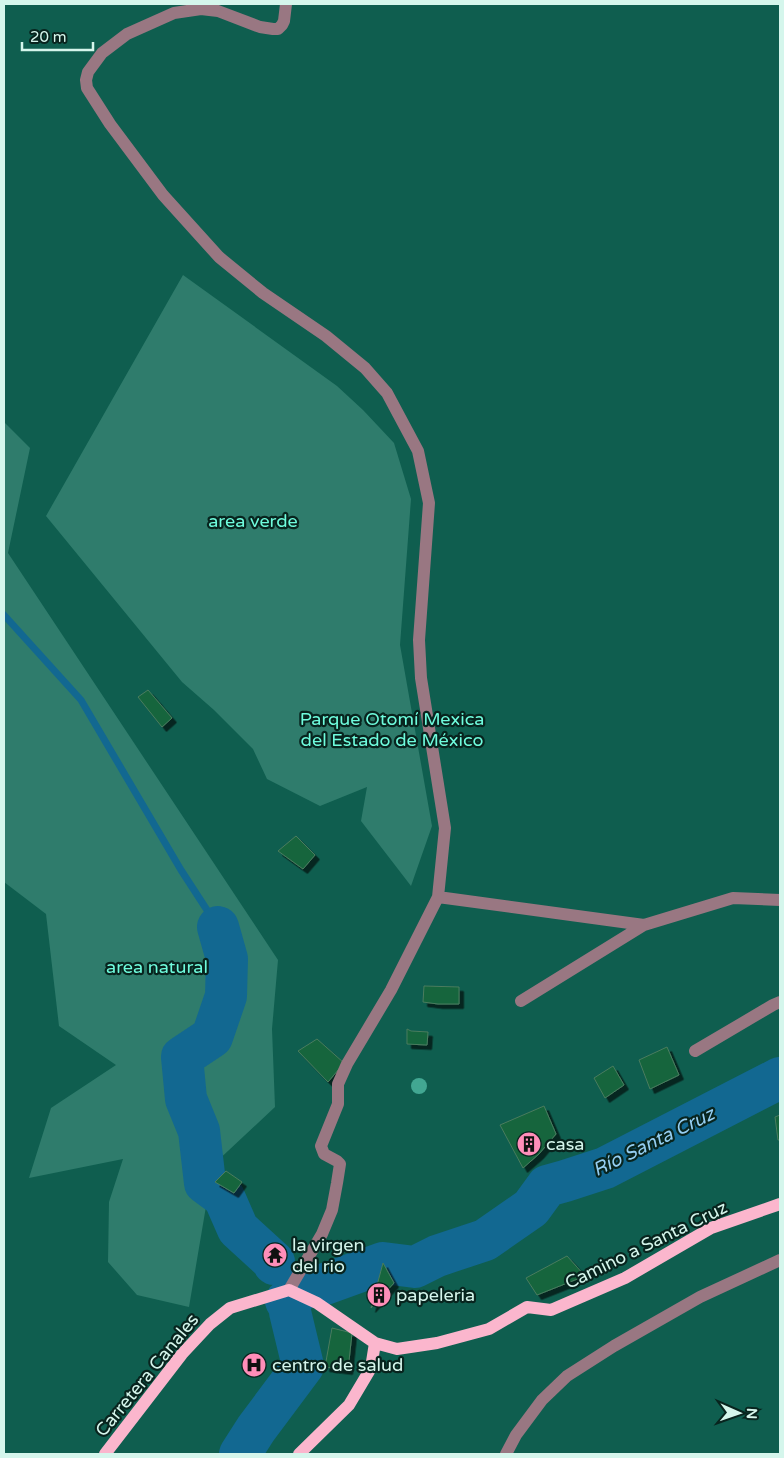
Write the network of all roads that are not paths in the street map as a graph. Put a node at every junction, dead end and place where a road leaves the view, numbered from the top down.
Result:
1 (286, 4) edge
2 (438, 897) junction
3 (780, 900) edge
4 (644, 925) junction
5 (520, 1001) dead end
6 (780, 1002) edge
7 (695, 1051) dead end
8 (780, 1204) edge
9 (780, 1260) edge
10 (296, 1293) junction
11 (376, 1342) junction
12 (105, 1454) edge
13 (299, 1454) edge
14 (506, 1454) edge

1 - 2 street
2 - 4 street
2 - 10 street
3 - 4 street
4 - 5 street
6 - 7 street
8 - 11 main road, Camino a Santa Cruz
9 - 14 street
10 - 11 main road
10 - 12 main road, Carretera Canales
11 - 13 main road

